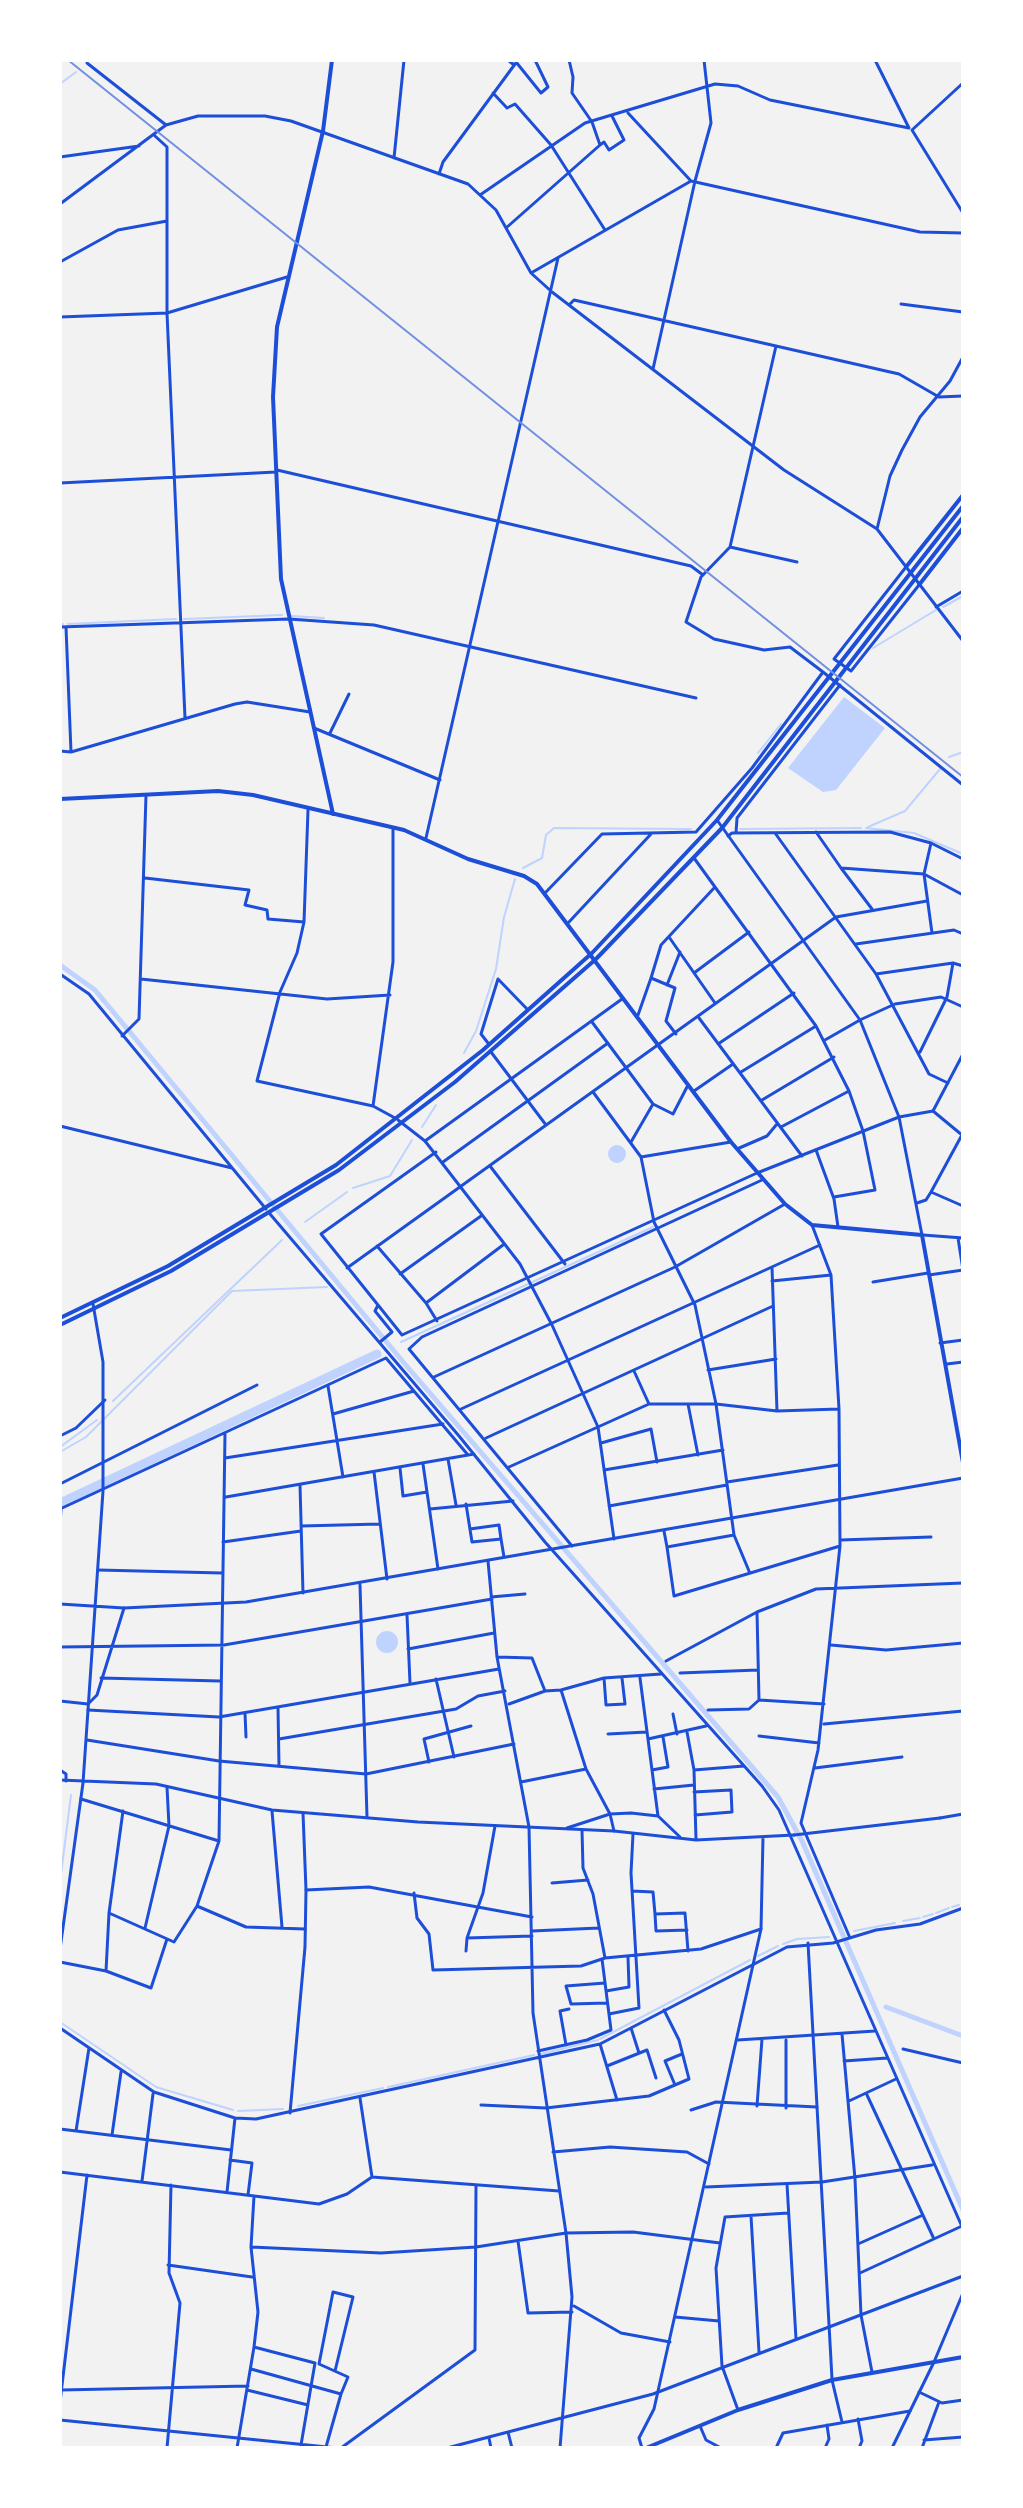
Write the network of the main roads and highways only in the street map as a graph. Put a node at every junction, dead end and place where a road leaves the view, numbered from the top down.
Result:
1 (332, 60) edge
2 (963, 495) edge
3 (963, 506) edge
4 (963, 517) edge
5 (963, 528) edge
6 (906, 567) road end
7 (919, 585) road end
8 (788, 735) junction
9 (60, 799) edge
10 (333, 814) junction
11 (592, 953) junction
12 (596, 959) junction
13 (400, 1122) junction
14 (94, 1306) junction
15 (60, 1318) edge
16 (60, 1325) edge
17 (960, 1436) edge
18 (963, 1463) edge
19 (963, 2357) edge
20 (644, 2448) edge

1 - 10 main road
2 - 6 main road
3 - 8 main road
4 - 8 main road
5 - 7 main road
8 - 11 main road
8 - 12 main road
9 - 10 main road
10 - 11 main road
11 - 12 main road
11 - 13 main road
12 - 13 main road
12 - 17 main road
13 - 14 main road
14 - 15 main road
14 - 16 main road
17 - 18 main road
19 - 20 main road

